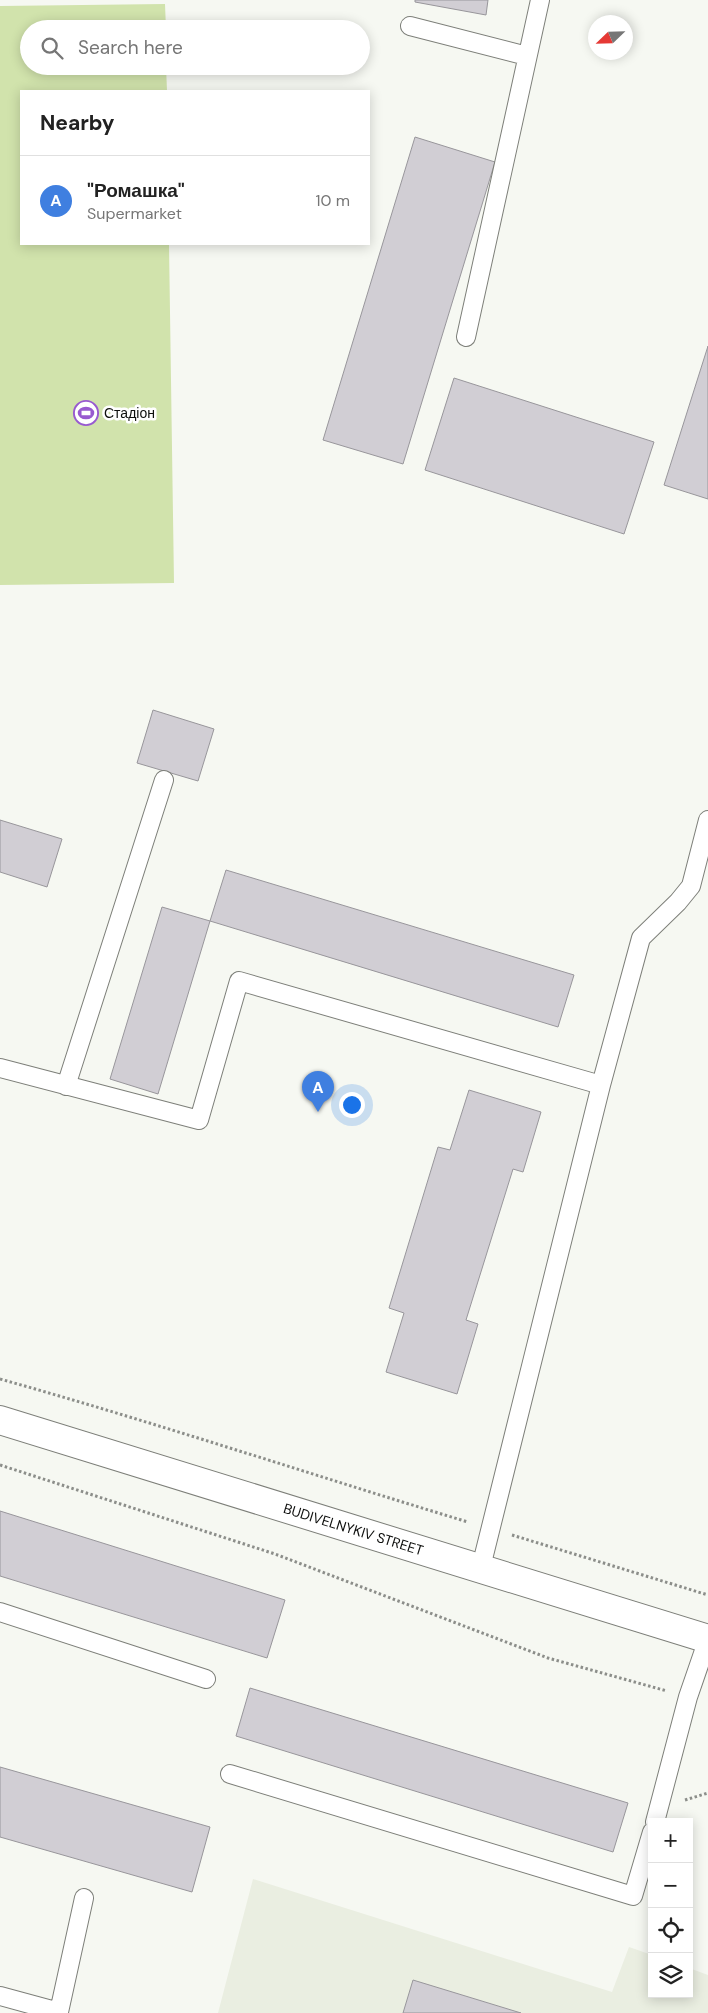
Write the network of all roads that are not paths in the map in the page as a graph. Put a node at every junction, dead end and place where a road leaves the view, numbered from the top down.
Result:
1 (540, 0) edge
2 (410, 26) dead end
3 (527, 56) junction
4 (466, 337) dead end
5 (164, 780) dead end
6 (708, 820) edge
7 (0, 1068) edge
8 (66, 1086) junction
9 (601, 1086) junction
10 (0, 1420) edge
11 (481, 1567) junction
12 (0, 1612) edge
13 (708, 1639) edge
14 (206, 1679) dead end
15 (230, 1774) dead end
16 (656, 1818) edge
17 (648, 1845) edge
18 (84, 1898) dead end
19 (0, 1996) edge

1 - 3 lane
2 - 3 lane
3 - 4 lane
5 - 8 lane
6 - 9 lane
7 - 8 lane
8 - 9 lane
9 - 11 lane
10 - 11 street, BUDIVELNYKIV STREET
11 - 13 street, BUDIVELNYKIV STREET
12 - 14 lane
13 - 16 lane
15 - 17 lane
18 - 19 lane

